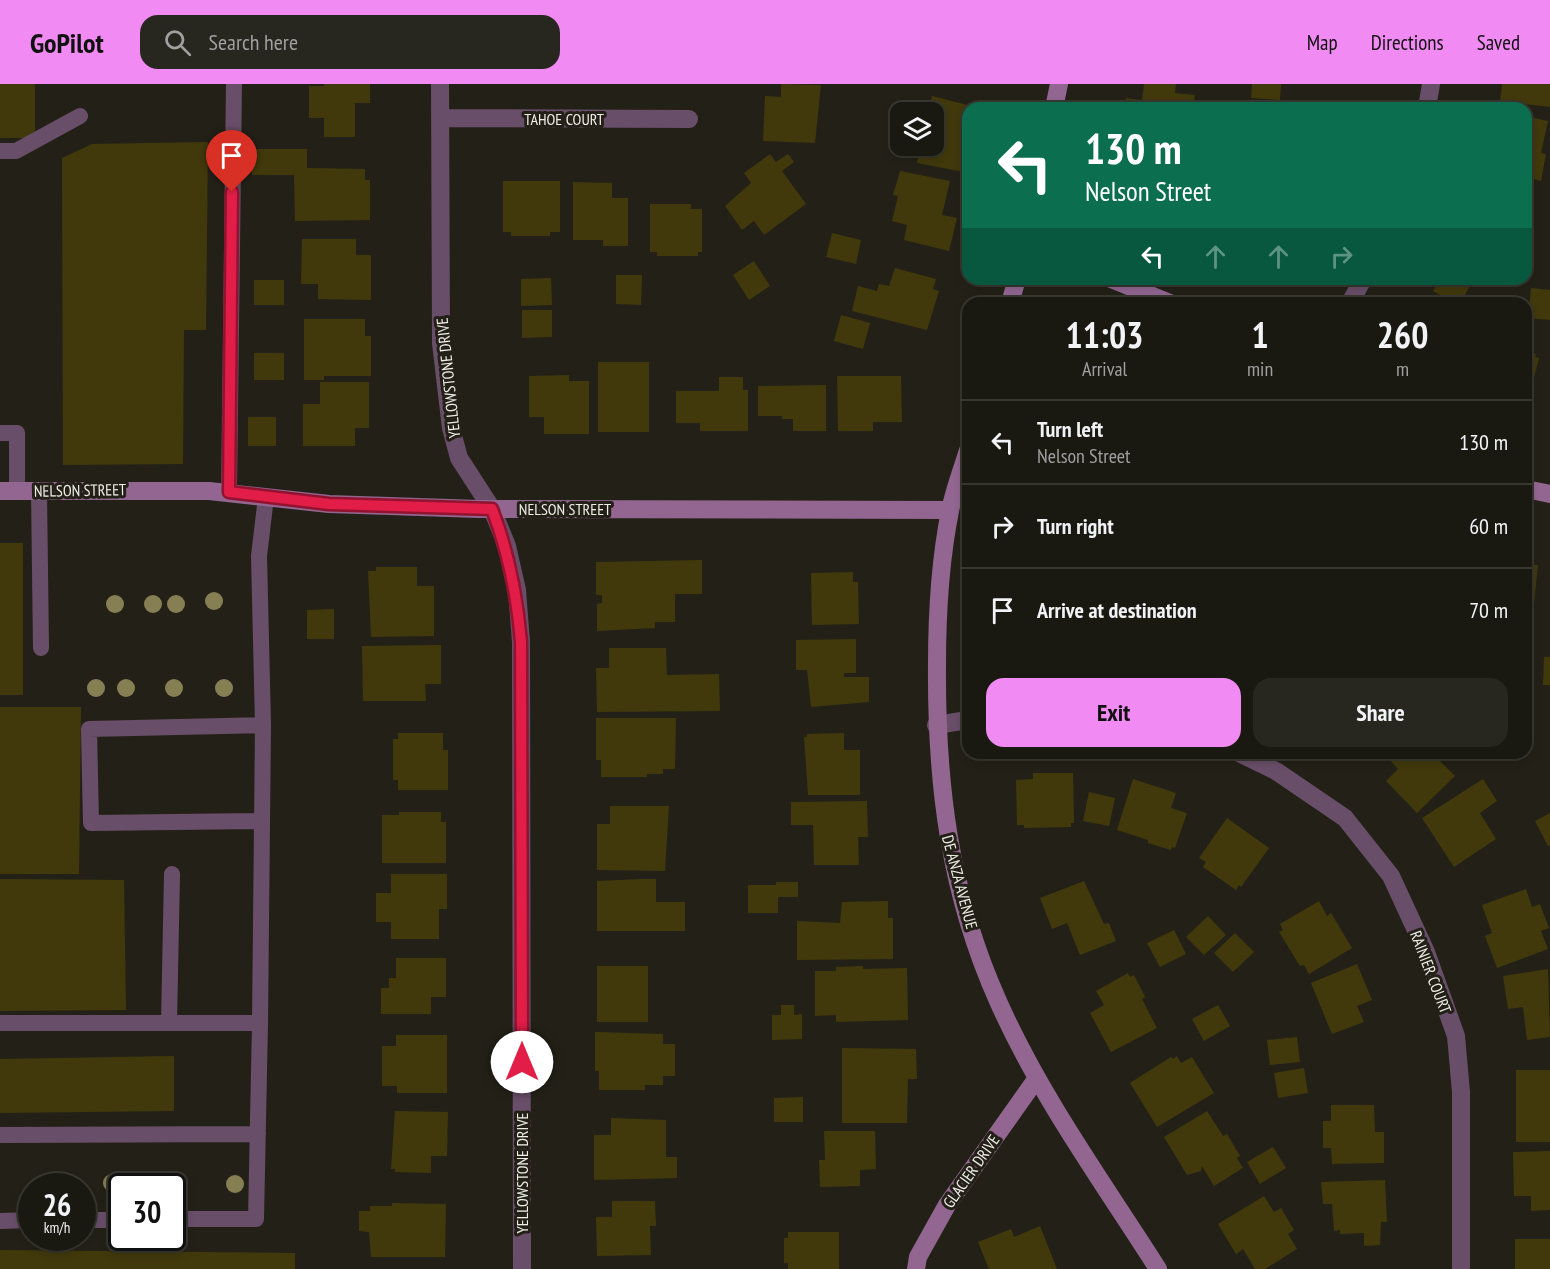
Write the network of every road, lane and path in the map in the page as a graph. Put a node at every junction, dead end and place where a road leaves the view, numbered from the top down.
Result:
1 (234, 84) edge
2 (440, 84) edge
3 (1059, 84) edge
4 (1431, 84) edge
5 (1055, 102) edge
6 (1428, 102) edge
7 (80, 116) dead end
8 (440, 118) junction
9 (689, 119) dead end
10 (0, 151) edge
11 (1126, 285) edge
12 (1155, 297) edge
13 (0, 433) edge
14 (962, 470) edge
15 (39, 490) junction
16 (1532, 490) edge
17 (9, 491) edge
18 (229, 492) junction
19 (1550, 494) edge
20 (266, 497) junction
21 (492, 509) junction
22 (950, 510) junction
23 (41, 648) dead end
24 (962, 721) edge
25 (263, 725) junction
26 (936, 725) junction
27 (1251, 759) edge
28 (262, 821) junction
29 (172, 874) dead end
30 (0, 1023) edge
31 (170, 1023) junction
32 (260, 1023) junction
33 (1037, 1078) junction
34 (258, 1134) junction
35 (0, 1135) edge
36 (186, 1219) edge
37 (18, 1220) edge
38 (0, 1221) edge
39 (522, 1269) edge
40 (916, 1269) edge
41 (1158, 1269) edge
42 (1461, 1269) edge

1 - 18 lane
2 - 8 street, YELLOWSTONE DRIVE
3 - 5 street
4 - 6 street
7 - 10 lane
8 - 9 street, TAHOE COURT
8 - 21 street, YELLOWSTONE DRIVE
11 - 12 street
13 - 17 lane
14 - 22 street, DE ANZA AVENUE
15 - 17 street, NELSON STREET
15 - 18 street, NELSON STREET
15 - 23 lane
16 - 19 street
18 - 20 street, NELSON STREET
20 - 21 street, NELSON STREET
20 - 25 lane
21 - 22 street, NELSON STREET
21 - 39 street, YELLOWSTONE DRIVE
22 - 26 street, DE ANZA AVENUE
24 - 26 street
25 - 28 lane
25 - 28 lane
26 - 33 street, DE ANZA AVENUE
27 - 42 street, RAINIER COURT
28 - 32 lane
29 - 31 lane
30 - 31 lane
31 - 32 lane
32 - 34 lane
33 - 40 street, GLACIER DRIVE
33 - 41 street, DE ANZA AVENUE
34 - 35 lane
34 - 36 lane
37 - 38 lane

